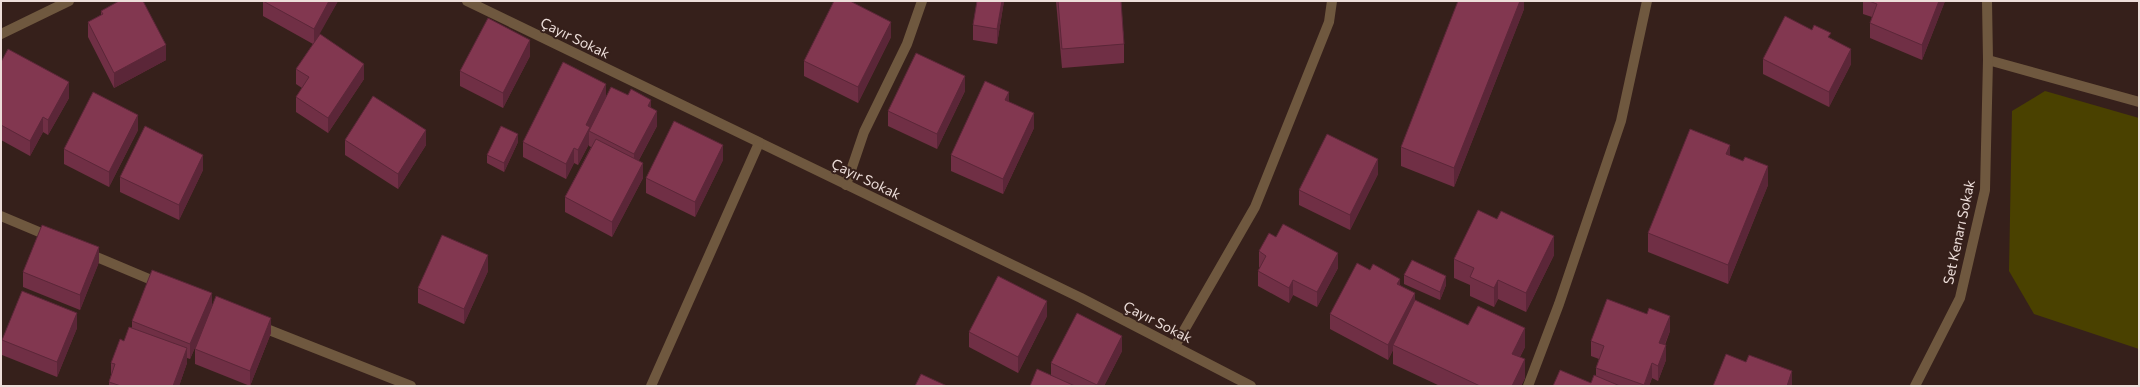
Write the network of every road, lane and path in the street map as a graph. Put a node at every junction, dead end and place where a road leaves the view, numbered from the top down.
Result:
1 (69, 1) edge
2 (468, 1) edge
3 (922, 1) edge
4 (1332, 1) edge
5 (1647, 1) edge
6 (1987, 1) edge
7 (484, 5) edge
8 (1, 34) edge
9 (1988, 60) junction
10 (2139, 102) edge
11 (759, 143) junction
12 (846, 185) junction
13 (1, 216) edge
14 (60, 241) edge
15 (74, 247) edge
16 (170, 288) edge
17 (251, 322) edge
18 (1175, 346) junction
19 (411, 386) edge
20 (651, 386) edge
21 (1251, 386) edge
22 (1528, 386) edge
23 (1915, 386) edge

1 - 8 street
2 - 7 street, Çayır Sokak
3 - 12 street
4 - 18 street
5 - 22 street
6 - 9 street, Set Kenarı Sokak
7 - 11 street, Çayır Sokak
9 - 10 street
9 - 23 street, Set Kenarı Sokak
11 - 12 street, Çayır Sokak
11 - 20 street
12 - 18 street, Çayır Sokak
13 - 14 street
15 - 16 street
17 - 19 street
18 - 21 street, Çayır Sokak

